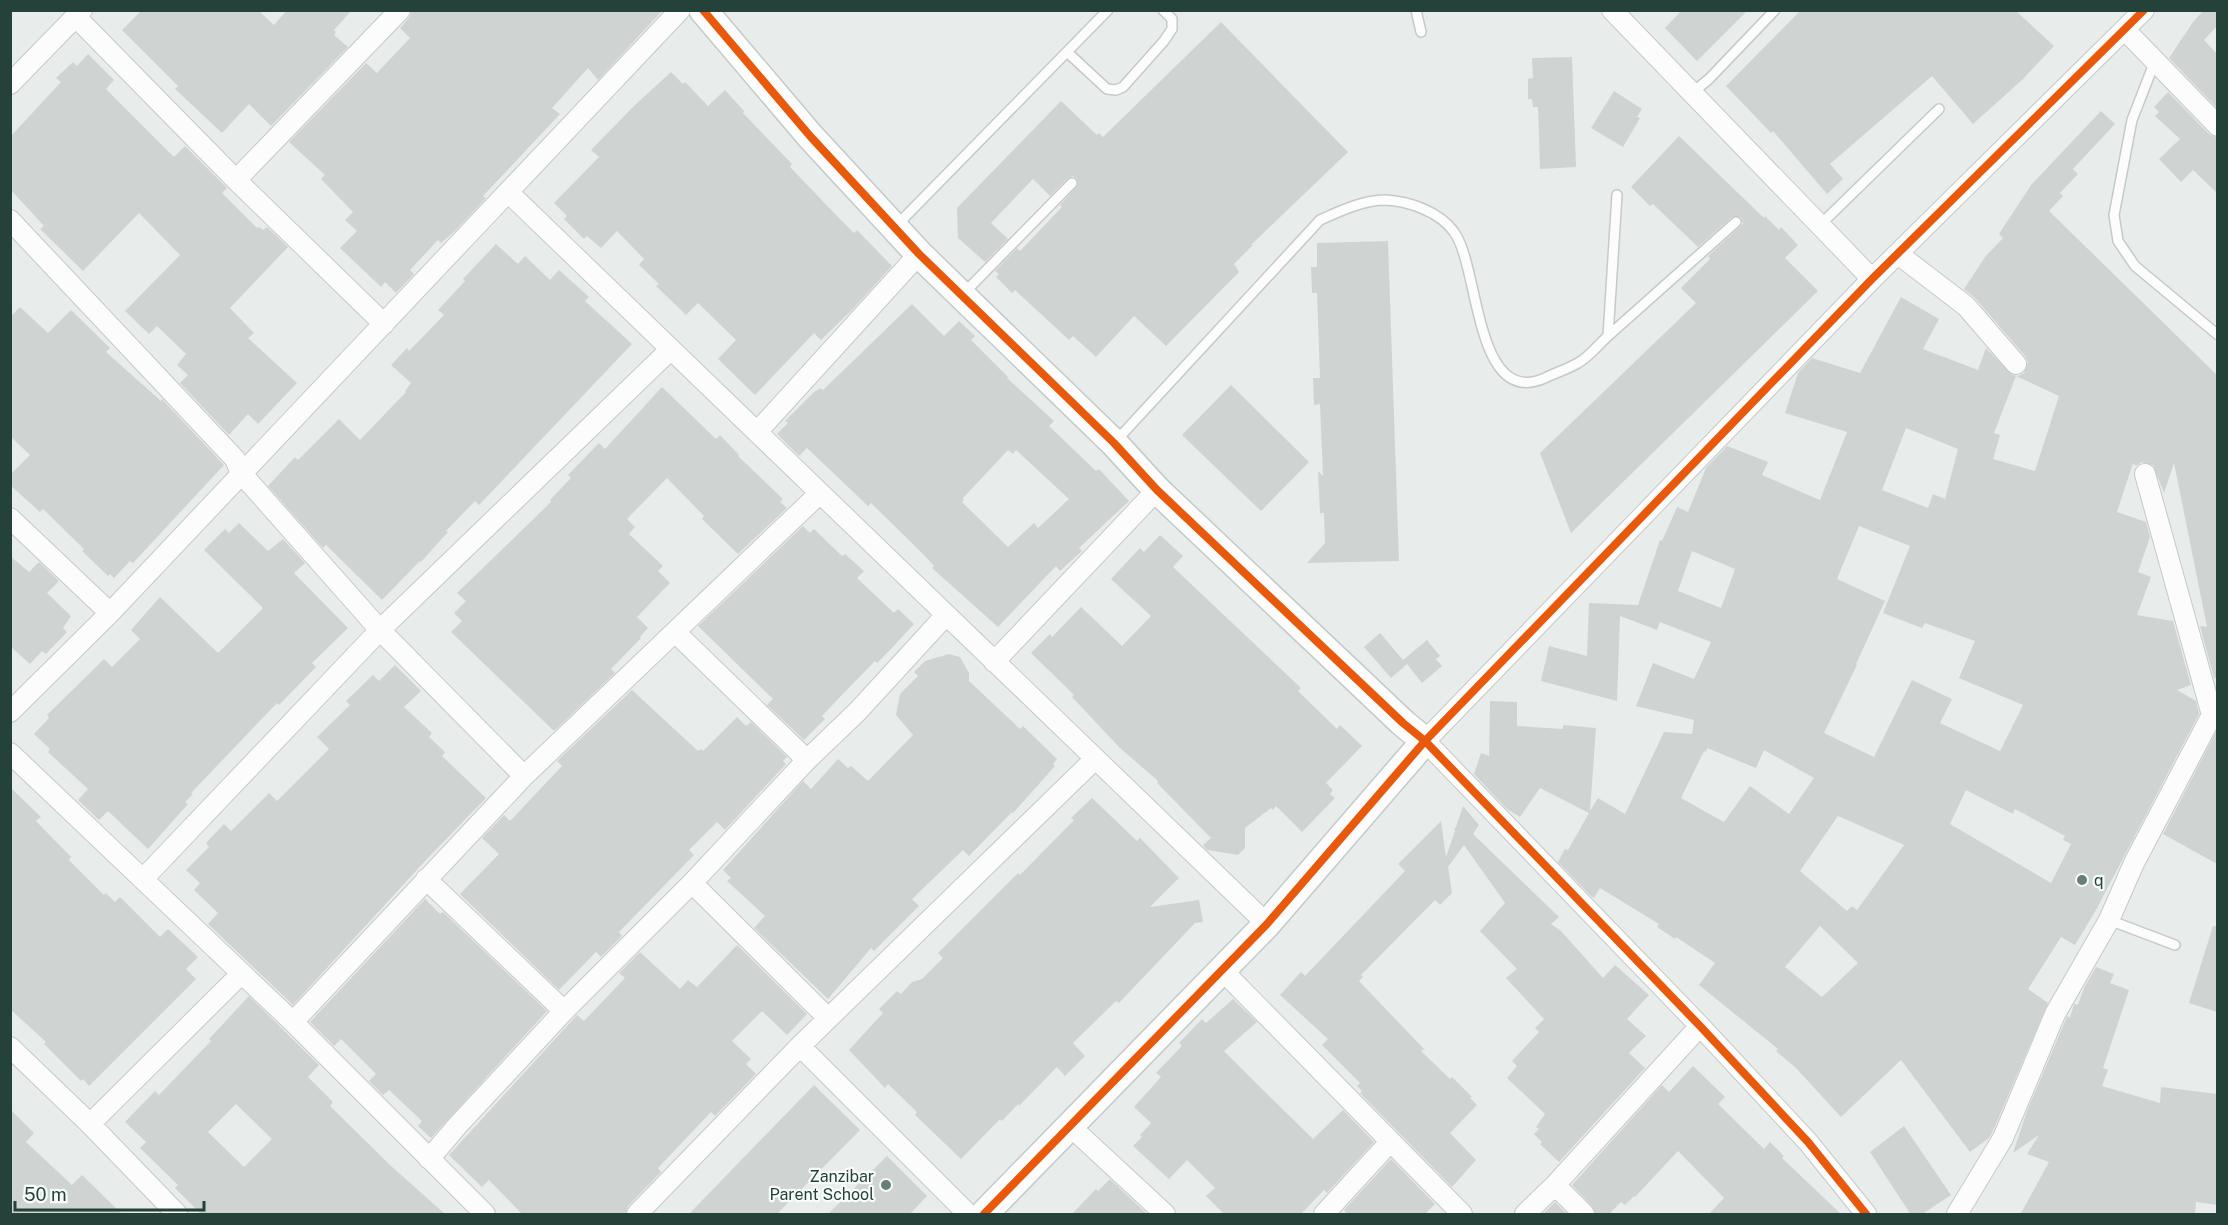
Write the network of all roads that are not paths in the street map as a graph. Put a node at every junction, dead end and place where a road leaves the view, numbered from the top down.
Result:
1 (400, 10) edge
2 (680, 10) edge
3 (703, 10) edge
4 (1108, 10) edge
5 (1163, 10) edge
6 (1416, 10) edge
7 (1612, 10) edge
8 (1775, 10) edge
9 (2144, 10) edge
10 (79, 14) edge
11 (2125, 30) junction
12 (1421, 32) dead end
13 (1067, 52) junction
14 (2155, 61) junction
15 (10, 84) edge
16 (1692, 93) junction
17 (1939, 109) dead end
18 (2217, 126) edge
19 (236, 180) junction
20 (1072, 183) dead end
21 (508, 192) junction
22 (1617, 195) dead end
23 (10, 220) edge
24 (1736, 222) dead end
25 (896, 226) junction
26 (1819, 226) junction
27 (920, 254) junction
28 (1898, 254) junction
29 (1872, 279) junction
30 (962, 294) junction
31 (384, 324) junction
32 (2217, 335) edge
33 (1608, 336) junction
34 (671, 349) junction
35 (2016, 364) dead end
36 (757, 432) junction
37 (1114, 443) junction
38 (242, 473) junction
39 (2145, 474) dead end
40 (1157, 490) junction
41 (820, 493) junction
42 (10, 518) edge
43 (110, 613) junction
44 (946, 615) junction
45 (380, 630) junction
46 (675, 632) junction
47 (994, 662) junction
48 (10, 712) edge
49 (2215, 714) edge
50 (1425, 741) junction
51 (10, 753) edge
52 (1095, 759) junction
53 (807, 760) junction
54 (524, 776) junction
55 (143, 879) junction
56 (426, 879) junction
57 (692, 883) junction
58 (2109, 920) junction
59 (1267, 924) junction
60 (2175, 945) dead end
61 (1222, 970) junction
62 (241, 974) junction
63 (564, 1011) junction
64 (828, 1018) junction
65 (293, 1022) junction
66 (1700, 1026) junction
67 (800, 1046) junction
68 (10, 1047) edge
69 (90, 1124) junction
70 (1070, 1126) junction
71 (1390, 1142) junction
72 (429, 1159) junction
73 (1555, 1185) junction
74 (481, 1213) edge
75 (177, 1215) edge
76 (637, 1215) edge
77 (968, 1215) edge
78 (984, 1215) edge
79 (1165, 1215) edge
80 (1324, 1215) edge
81 (1462, 1215) edge
82 (1525, 1215) edge
83 (1584, 1215) edge
84 (1866, 1215) edge
85 (1957, 1215) edge

1 - 19 street
2 - 21 street
3 - 25 street
4 - 13 lane
5 - 13 lane
6 - 12 lane
7 - 16 street
8 - 16 lane
9 - 11 street
10 - 15 street
10 - 19 street
11 - 14 street
11 - 28 street
13 - 25 lane
14 - 18 street
14 - 32 lane
16 - 26 street
17 - 26 lane
19 - 31 street
20 - 30 lane
21 - 31 street
21 - 34 street
22 - 33 lane
23 - 38 street
24 - 33 lane
25 - 27 street
26 - 29 street
27 - 30 street
27 - 36 street
28 - 29 street
28 - 35 street
29 - 50 street
30 - 37 street
31 - 38 street
33 - 37 lane
34 - 36 street
34 - 45 street
36 - 41 street
37 - 40 street
38 - 43 street
38 - 45 street
39 - 49 street
40 - 47 street
40 - 50 street
41 - 44 street
41 - 46 street
42 - 43 street
43 - 48 street
44 - 47 street
44 - 53 street
45 - 54 street
45 - 55 street
46 - 53 street
46 - 54 street
47 - 52 street
49 - 58 street
50 - 59 street
50 - 66 street
51 - 55 street
52 - 59 street
52 - 64 street
53 - 57 street
54 - 56 street
55 - 62 street
56 - 63 street
56 - 65 street
57 - 63 street
57 - 64 street
58 - 60 lane
58 - 85 street
59 - 61 street
61 - 70 street
61 - 71 street
62 - 65 street
62 - 69 street
63 - 72 street
64 - 67 street
65 - 72 street
66 - 73 street
66 - 84 street
67 - 76 street
67 - 77 street
68 - 69 street
69 - 75 street
70 - 78 street
70 - 79 street
71 - 80 street
71 - 81 street
72 - 74 street
73 - 82 street
73 - 83 street

